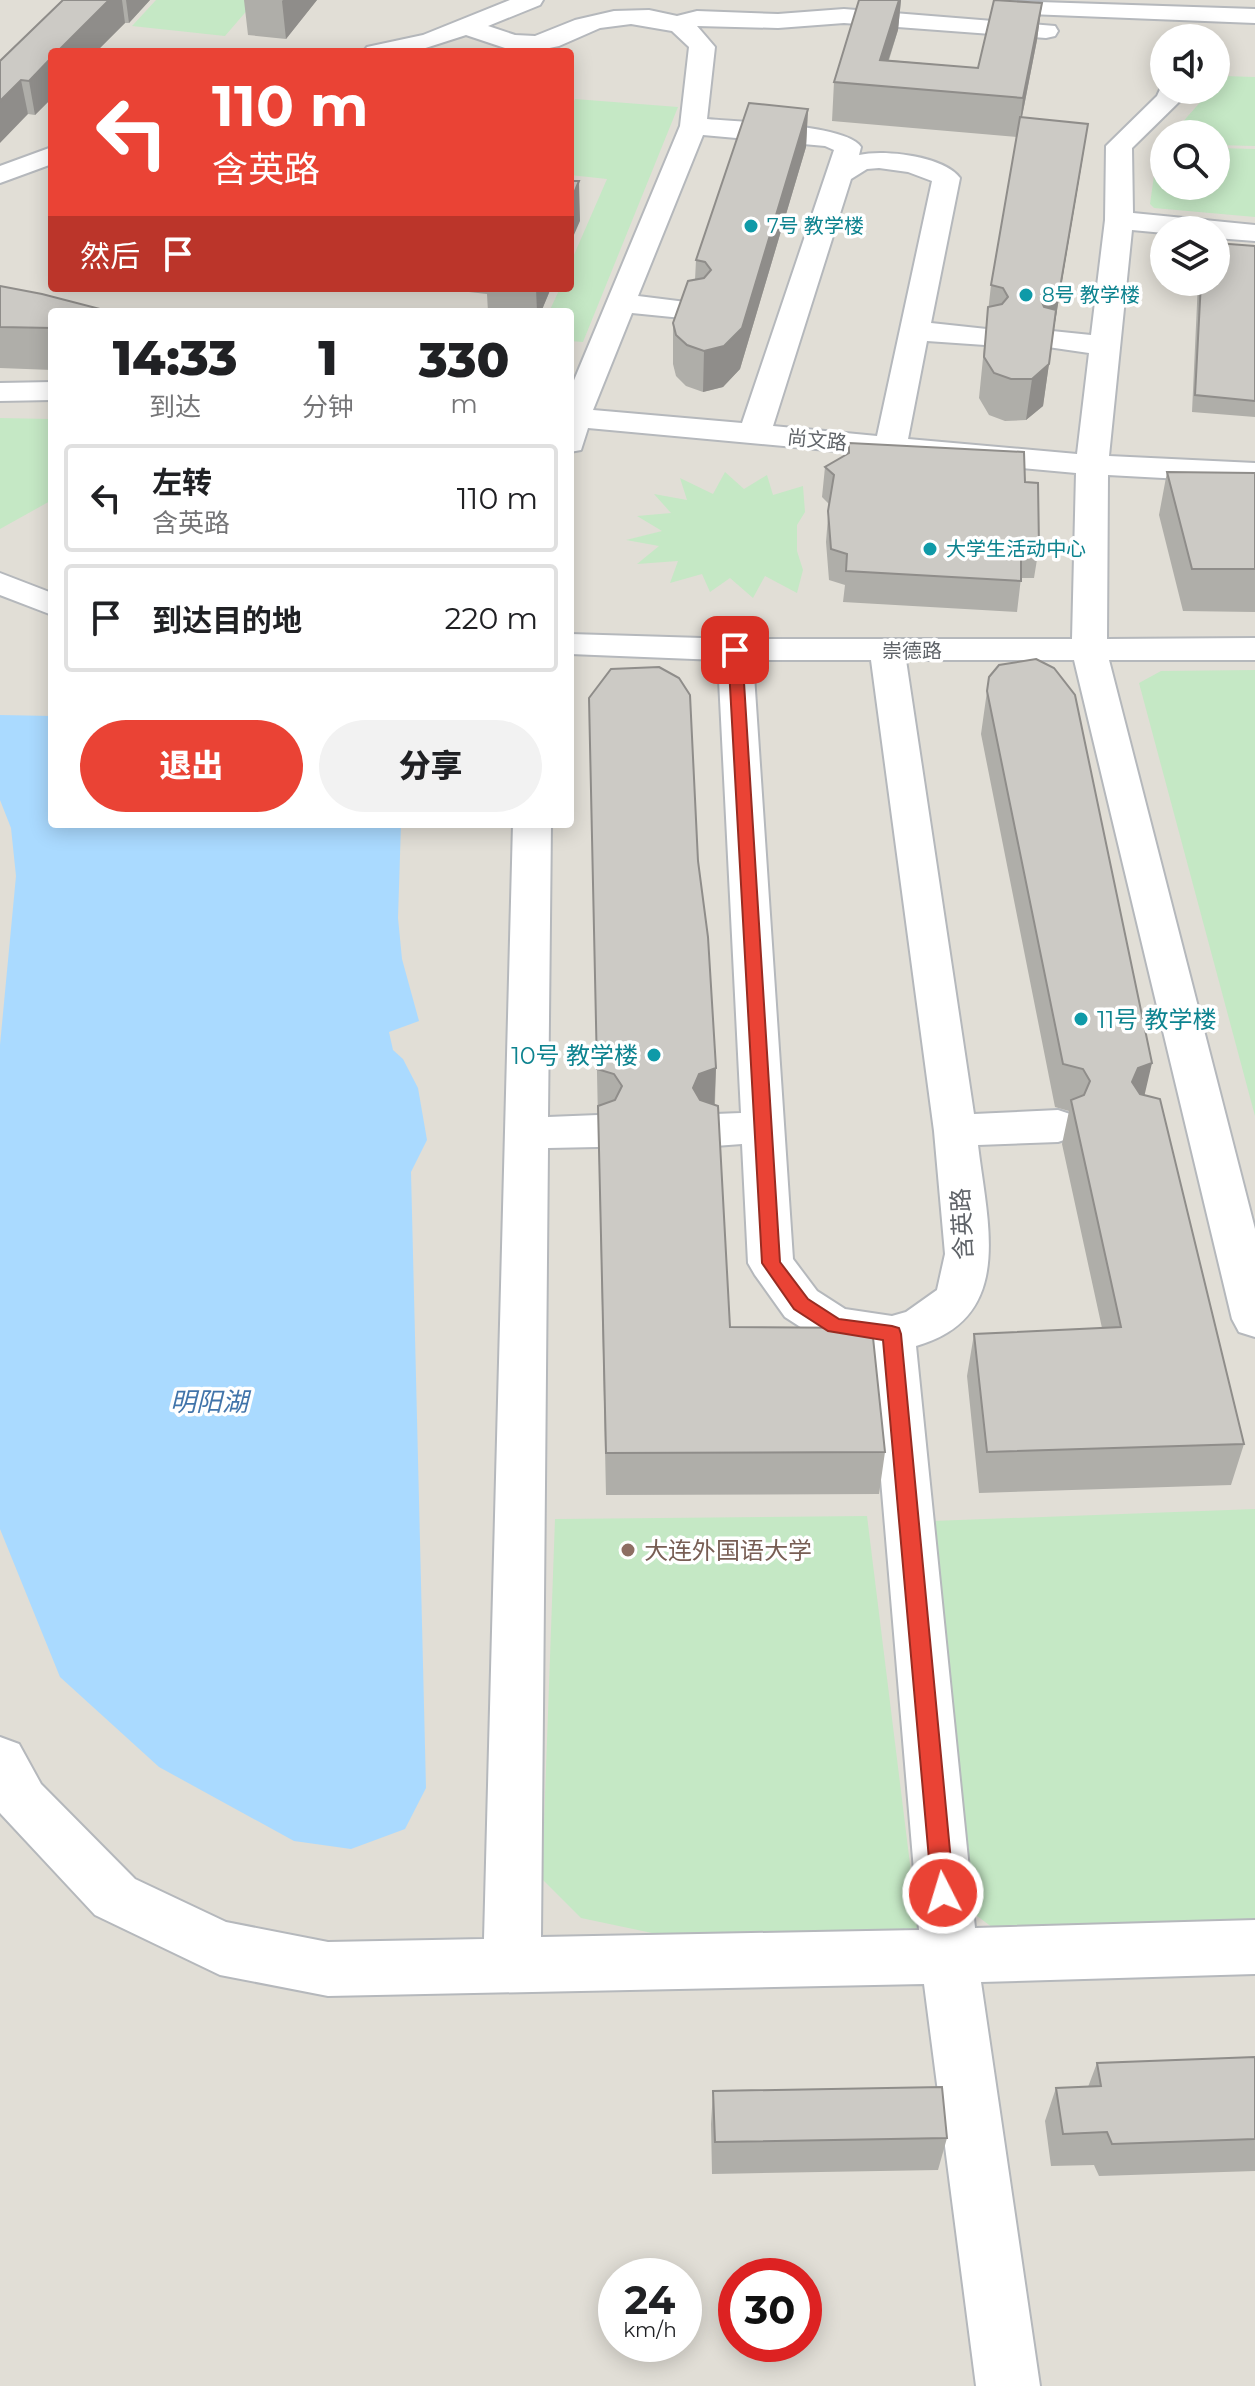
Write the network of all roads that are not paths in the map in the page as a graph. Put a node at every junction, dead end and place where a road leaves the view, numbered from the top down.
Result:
1 (531, 0) edge
2 (909, 0) edge
3 (1255, 16) edge
4 (677, 24) junction
5 (1160, 24) edge
6 (1193, 24) edge
7 (467, 27) junction
8 (1046, 31) dead end
9 (396, 48) edge
10 (1164, 104) edge
11 (693, 126) junction
12 (48, 157) edge
13 (841, 174) junction
14 (0, 175) edge
15 (1117, 232) junction
16 (1255, 233) edge
17 (1150, 243) edge
18 (1230, 254) edge
19 (1255, 256) edge
20 (621, 303) junction
21 (692, 310) edge
22 (915, 331) junction
23 (985, 336) edge
24 (1052, 340) edge
25 (1105, 345) junction
26 (48, 391) edge
27 (0, 392) edge
28 (574, 419) edge
29 (574, 426) edge
30 (755, 433) junction
31 (890, 448) junction
32 (1092, 465) junction
33 (1255, 473) edge
34 (0, 583) edge
35 (48, 603) edge
36 (574, 644) edge
37 (1255, 649) edge
38 (735, 650) junction
39 (1089, 651) junction
40 (887, 652) junction
41 (532, 828) edge
42 (1206, 1122) junction
43 (1161, 1123) edge
44 (1058, 1126) dead end
45 (763, 1128) junction
46 (715, 1130) edge
47 (598, 1131) edge
48 (955, 1131) junction
49 (527, 1133) junction
50 (1255, 1319) edge
51 (892, 1334) junction
52 (0, 1761) edge
53 (1255, 1947) edge
54 (949, 1956) junction
55 (512, 1965) junction
56 (1008, 2386) edge

1 - 7 street
2 - 5 street
3 - 6 street
4 - 7 street
4 - 8 street
4 - 11 street
7 - 9 street
10 - 15 street
11 - 13 street
11 - 20 street
12 - 14 street
13 - 22 street
13 - 30 street
15 - 16 street
15 - 17 street
15 - 25 street
18 - 19 street
20 - 21 street
20 - 28 street
22 - 23 street
22 - 31 street
24 - 25 street
25 - 32 street
26 - 27 street
29 - 30 street, 尚文路
30 - 31 street, 尚文路
31 - 32 street, 尚文路
32 - 33 street, 尚文路
32 - 39 street
34 - 35 street
36 - 38 street, 崇德路
37 - 39 street, 崇德路
38 - 40 street, 崇德路
38 - 45 street, 含英路
39 - 40 street, 崇德路
39 - 42 street
40 - 48 street, 含英路
41 - 49 street
42 - 43 street
42 - 50 street
44 - 48 street
45 - 46 street
45 - 51 street, 含英路
47 - 49 street
48 - 51 street, 含英路
49 - 55 street
51 - 54 street
52 - 55 street
53 - 54 street
54 - 55 street
54 - 56 street

